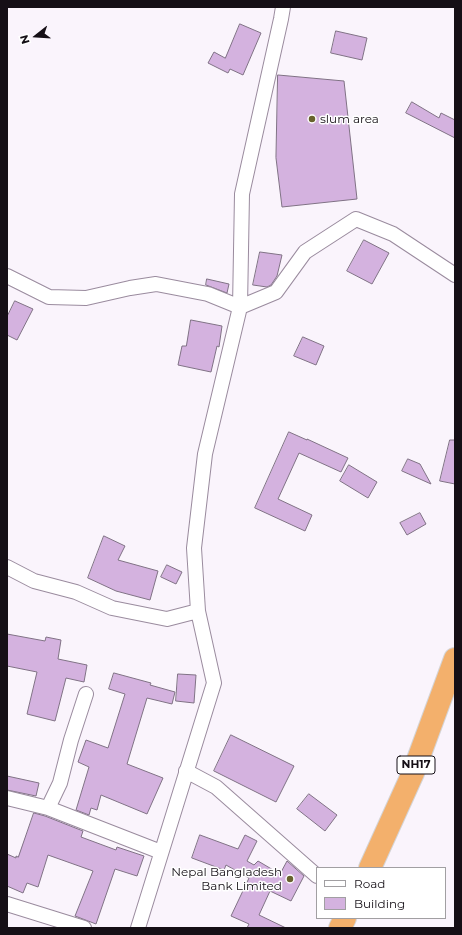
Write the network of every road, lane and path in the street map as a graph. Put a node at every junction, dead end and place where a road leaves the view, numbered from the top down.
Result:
1 (283, 7) edge
2 (455, 275) edge
3 (7, 276) edge
4 (240, 307) junction
5 (7, 567) edge
6 (198, 611) junction
7 (455, 659) edge
8 (86, 694) dead end
9 (186, 771) junction
10 (7, 798) edge
11 (48, 808) junction
12 (161, 852) junction
13 (370, 867) edge
14 (316, 875) edge
15 (7, 904) edge
16 (344, 919) edge
17 (84, 928) edge
18 (138, 928) edge
19 (340, 928) edge

1 - 4 street
2 - 4 street
3 - 4 street
4 - 6 street
5 - 6 street
6 - 9 street
7 - 13 highway, NH17
8 - 11 street
9 - 12 street
9 - 14 street
10 - 11 street
11 - 12 street
12 - 18 street
15 - 17 street
16 - 19 highway

